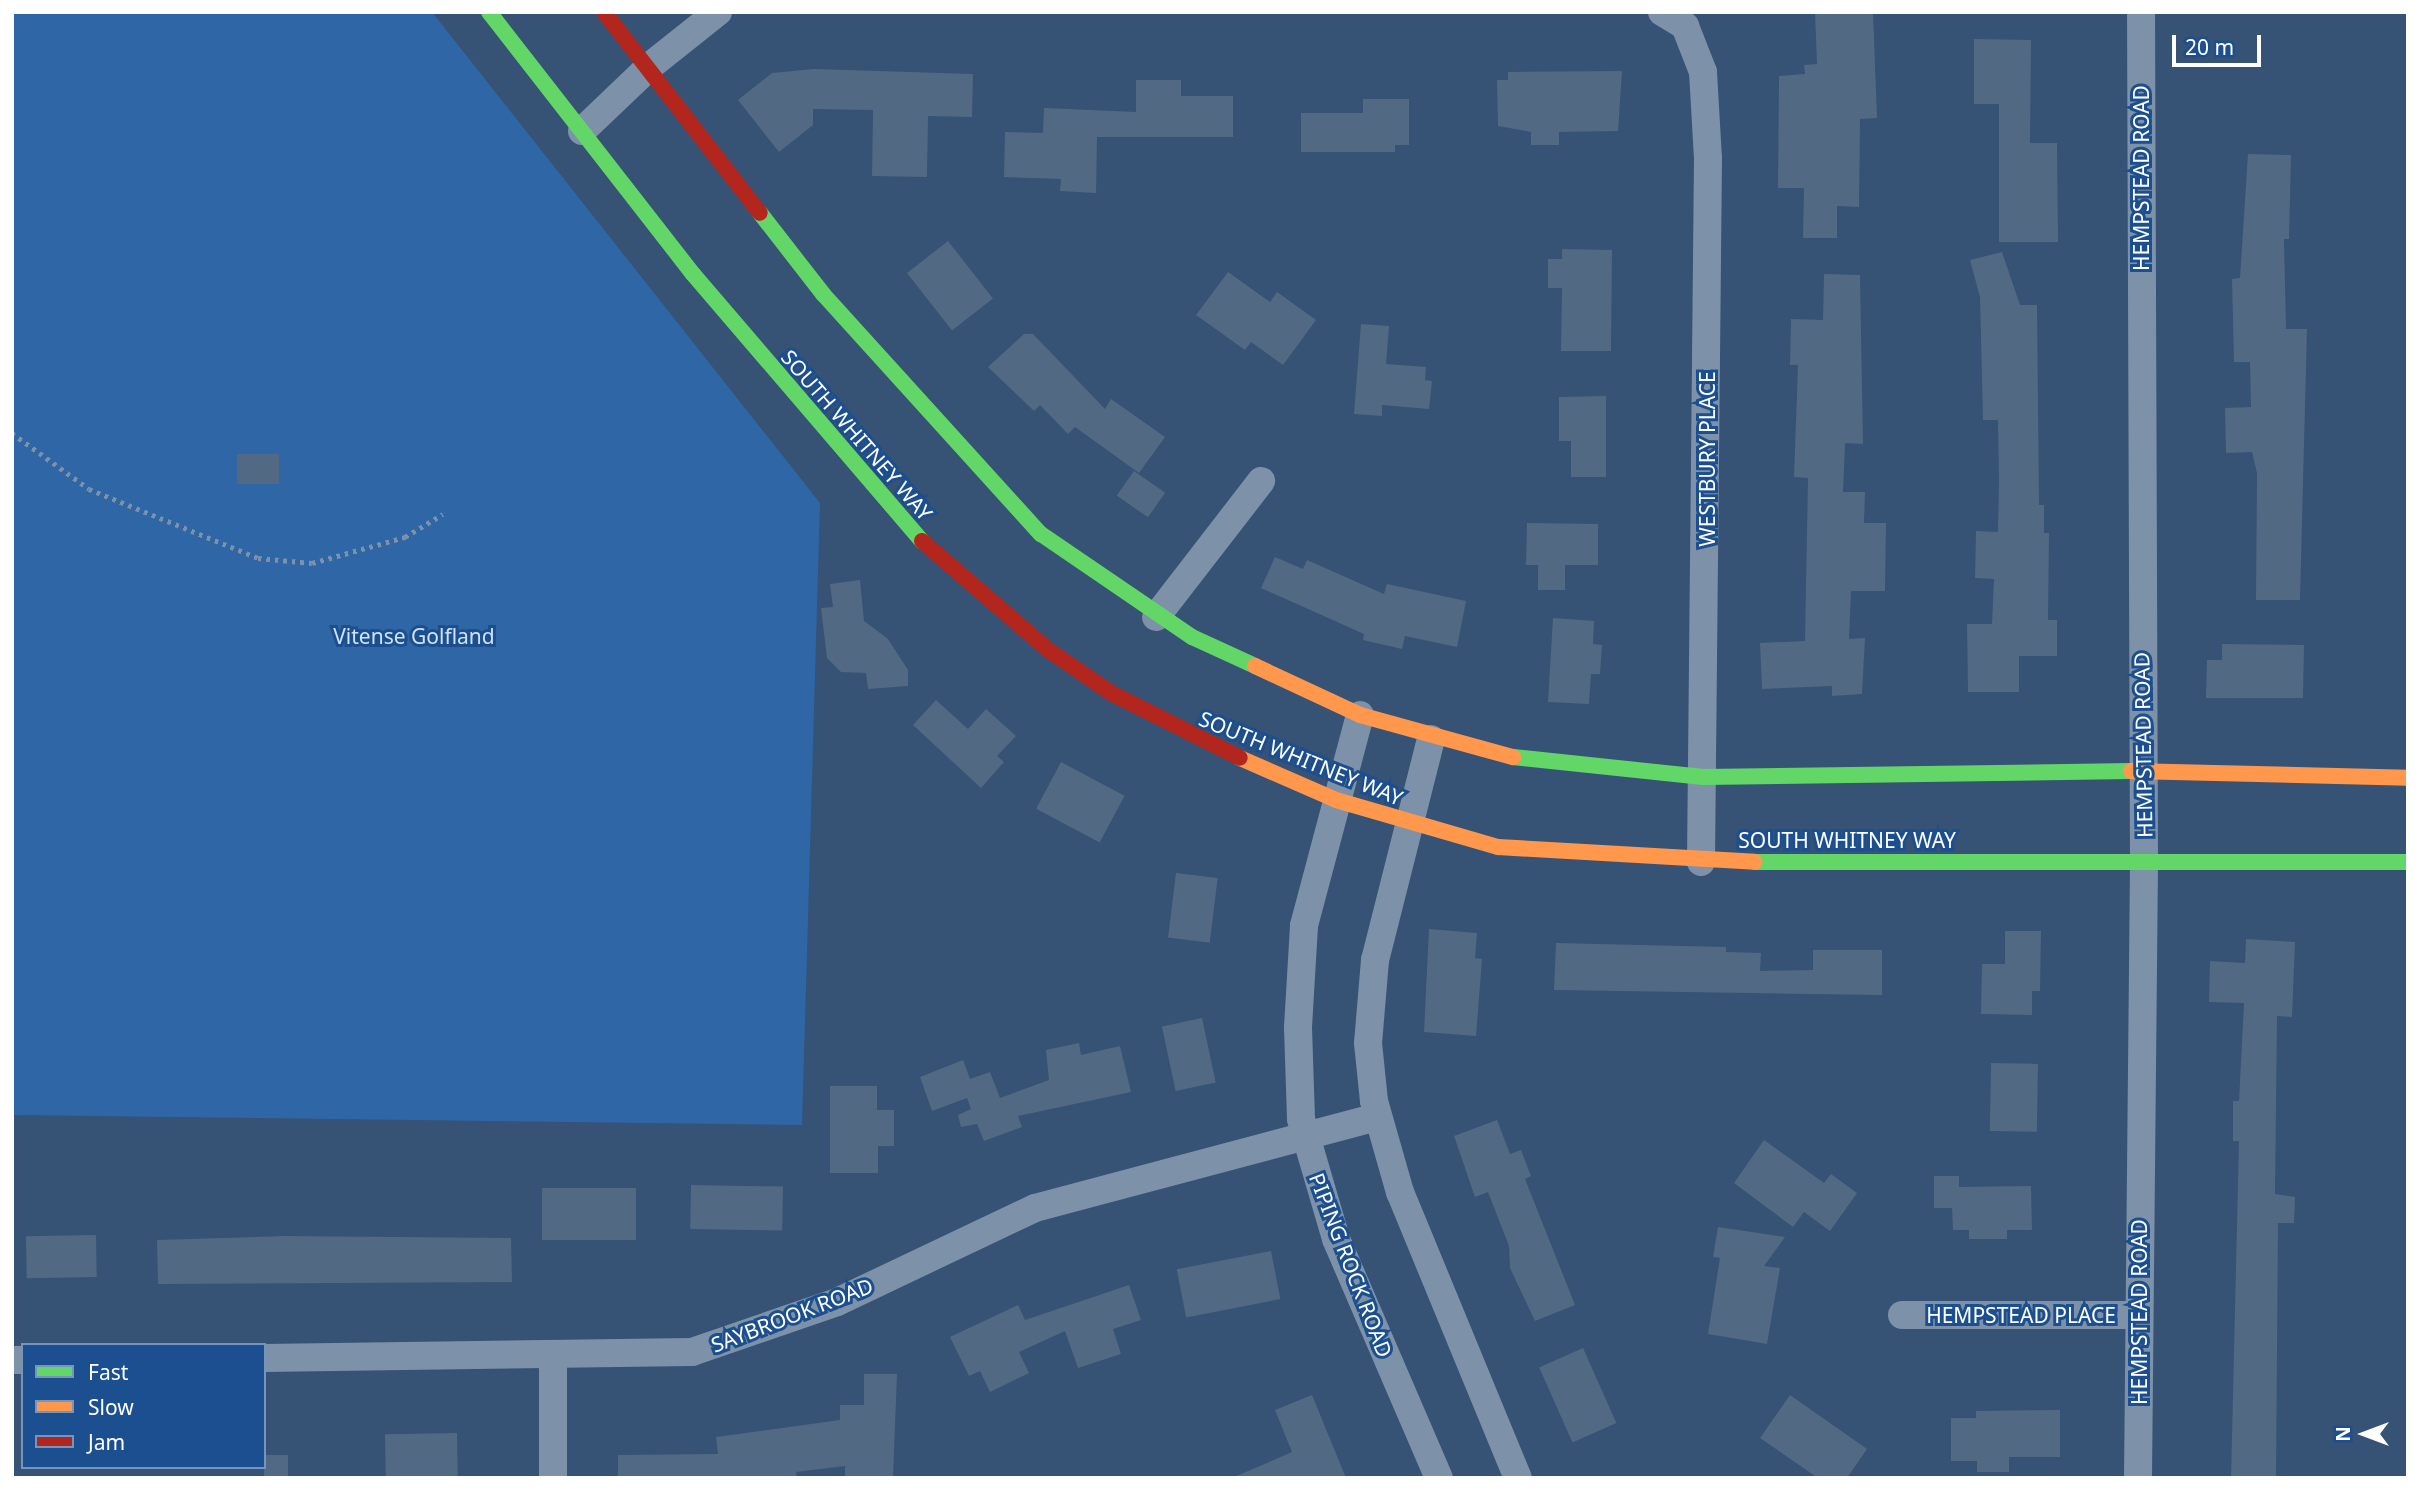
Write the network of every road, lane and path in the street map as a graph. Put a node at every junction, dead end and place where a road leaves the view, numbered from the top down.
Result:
1 (489, 12) edge
2 (604, 12) edge
3 (719, 12) edge
4 (1662, 12) edge
5 (2141, 12) edge
6 (650, 66) junction
7 (582, 131) junction
8 (12, 433) edge
9 (1261, 481) dead end
10 (443, 514) dead end
11 (1156, 617) junction
12 (1360, 715) junction
13 (1431, 739) junction
14 (2142, 771) junction
15 (1703, 777) junction
16 (2408, 778) edge
17 (1336, 800) junction
18 (1408, 825) junction
19 (1701, 862) junction
20 (2408, 862) edge
21 (2144, 863) junction
22 (1376, 1117) junction
23 (1303, 1138) junction
24 (1902, 1315) dead end
25 (2139, 1315) junction
26 (266, 1358) edge
27 (553, 1358) junction
28 (553, 1478) edge
29 (1439, 1478) edge
30 (1518, 1478) edge
31 (2138, 1478) edge

1 - 7 main road, SOUTH WHITNEY WAY
2 - 6 main road
3 - 6 street
4 - 15 street, WESTBURY PLACE
5 - 14 street, HEMPSTEAD ROAD
6 - 7 street
6 - 11 main road
7 - 17 main road, SOUTH WHITNEY WAY
8 - 10 path
9 - 11 street
11 - 12 main road
12 - 13 main road
12 - 17 street, PIPING ROCK ROAD
13 - 15 main road
13 - 18 street
14 - 15 main road
14 - 16 main road
14 - 21 street, HEMPSTEAD ROAD
15 - 19 street, WESTBURY PLACE
17 - 18 main road, SOUTH WHITNEY WAY
17 - 23 street, PIPING ROCK ROAD
18 - 19 main road, SOUTH WHITNEY WAY
18 - 22 street
19 - 21 main road, SOUTH WHITNEY WAY
20 - 21 main road, SOUTH WHITNEY WAY
21 - 25 street, HEMPSTEAD ROAD
22 - 23 street, SAYBROOK ROAD
22 - 30 street
23 - 27 street, SAYBROOK ROAD
23 - 29 street, PIPING ROCK ROAD
24 - 25 street, HEMPSTEAD PLACE
25 - 31 street, HEMPSTEAD ROAD
26 - 27 street, SAYBROOK ROAD
27 - 28 street

